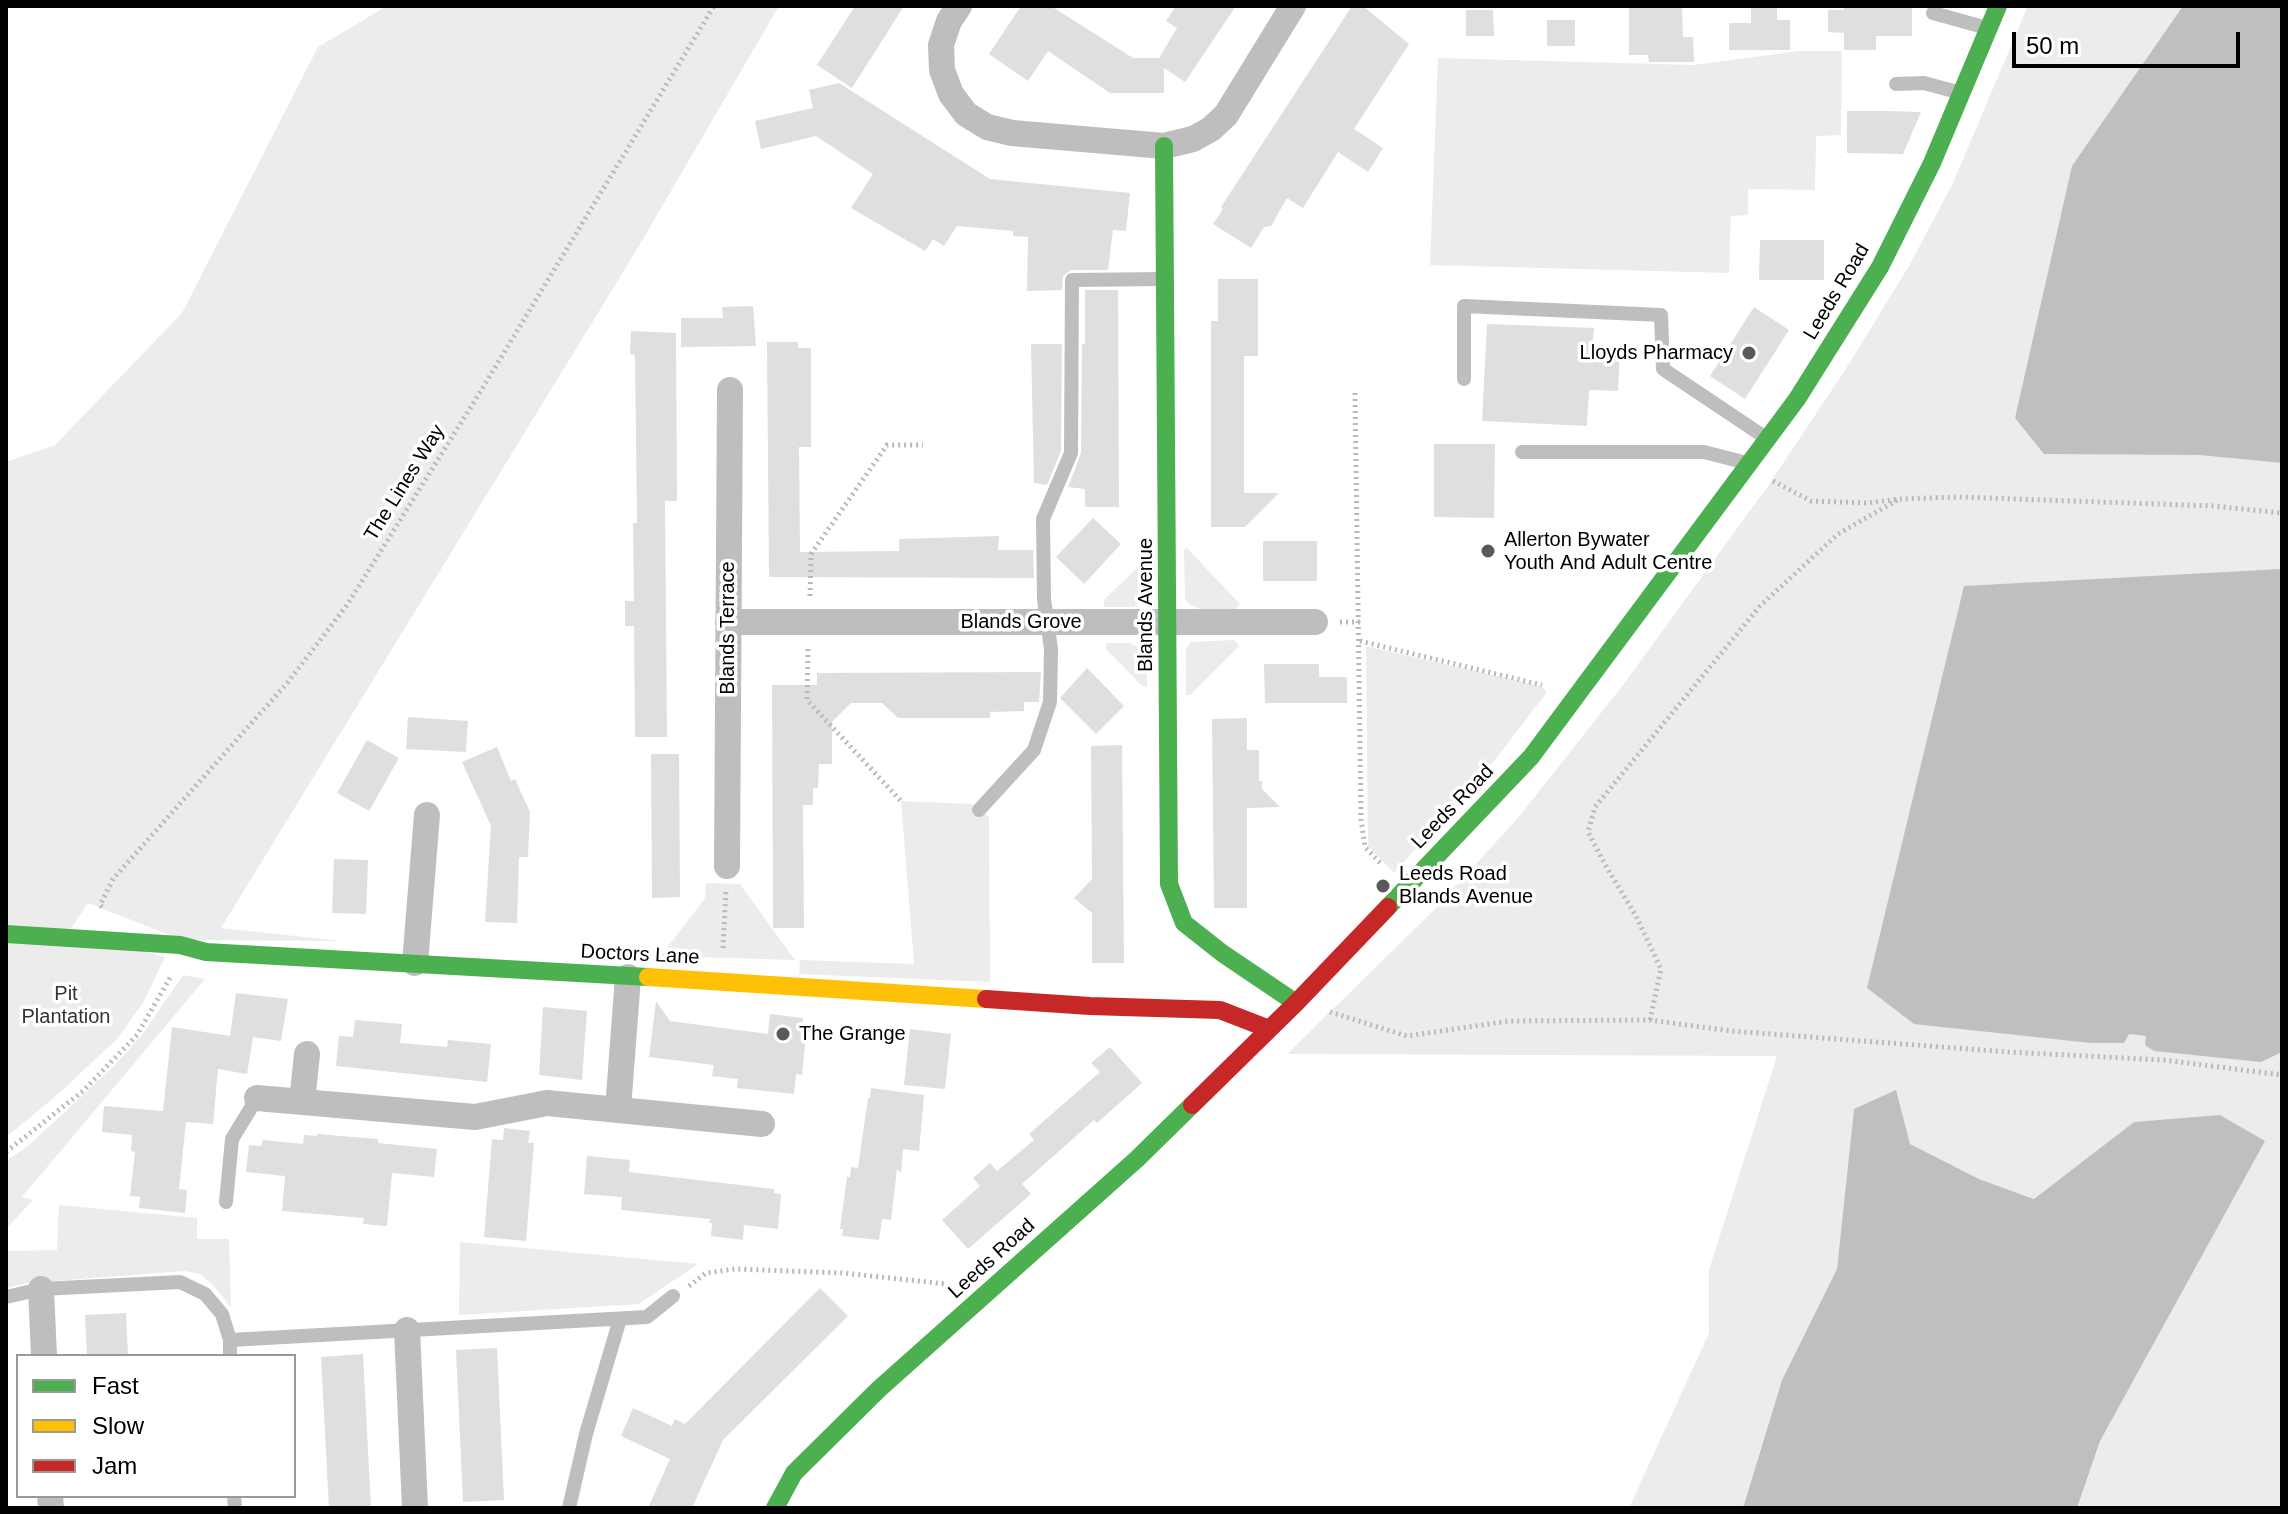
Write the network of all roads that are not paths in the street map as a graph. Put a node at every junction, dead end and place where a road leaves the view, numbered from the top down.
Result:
1 (959, 6) edge
2 (1293, 6) edge
3 (1998, 6) edge
4 (1933, 13) dead end
5 (1988, 28) junction
6 (1896, 84) dead end
7 (1961, 93) junction
8 (1164, 146) junction
9 (1166, 279) junction
10 (1464, 379) dead end
11 (730, 390) dead end
12 (1767, 438) junction
13 (1522, 452) dead end
14 (1748, 463) junction
15 (728, 622) junction
16 (1315, 622) dead end
17 (1047, 623) junction
18 (1169, 623) junction
19 (979, 810) dead end
20 (427, 815) dead end
21 (727, 866) road end
22 (6, 934) edge
23 (415, 963) junction
24 (628, 977) junction
25 (1296, 1003) junction
26 (1269, 1029) junction
27 (307, 1054) dead end
28 (257, 1098) joint
29 (302, 1102) junction
30 (618, 1109) junction
31 (762, 1124) dead end
32 (226, 1202) dead end
33 (41, 1289) junction
34 (673, 1296) road end
35 (6, 1297) edge
36 (620, 1319) junction
37 (407, 1330) junction
38 (230, 1340) junction
39 (44, 1354) edge
40 (230, 1354) edge
41 (415, 1508) edge
42 (569, 1508) edge
43 (775, 1508) edge

1 - 8 street
2 - 8 street
3 - 5 street, Leeds Road
4 - 5 lane
5 - 7 street, Leeds Road
6 - 7 lane
7 - 12 street, Leeds Road
8 - 9 street, Blands Avenue
9 - 17 lane
9 - 18 street, Blands Avenue
10 - 12 lane
11 - 15 street, Blands Terrace
12 - 14 street, Leeds Road
13 - 14 lane
14 - 25 street, Leeds Road
15 - 17 street, Blands Grove
15 - 21 street, Blands Terrace
16 - 18 street, Blands Grove
17 - 18 street, Blands Grove
17 - 19 lane
18 - 25 street, Blands Avenue
20 - 23 street
22 - 23 street, Doctors Lane
23 - 24 street, Doctors Lane
24 - 26 street, Doctors Lane
24 - 30 street
25 - 26 street, Leeds Road
26 - 43 street, Leeds Road
27 - 29 street
28 - 29 street
28 - 32 lane
29 - 30 street
30 - 31 street
33 - 35 lane
33 - 38 lane
33 - 39 street
34 - 36 lane
36 - 37 lane
36 - 42 lane
37 - 38 lane
37 - 41 street
38 - 40 lane

